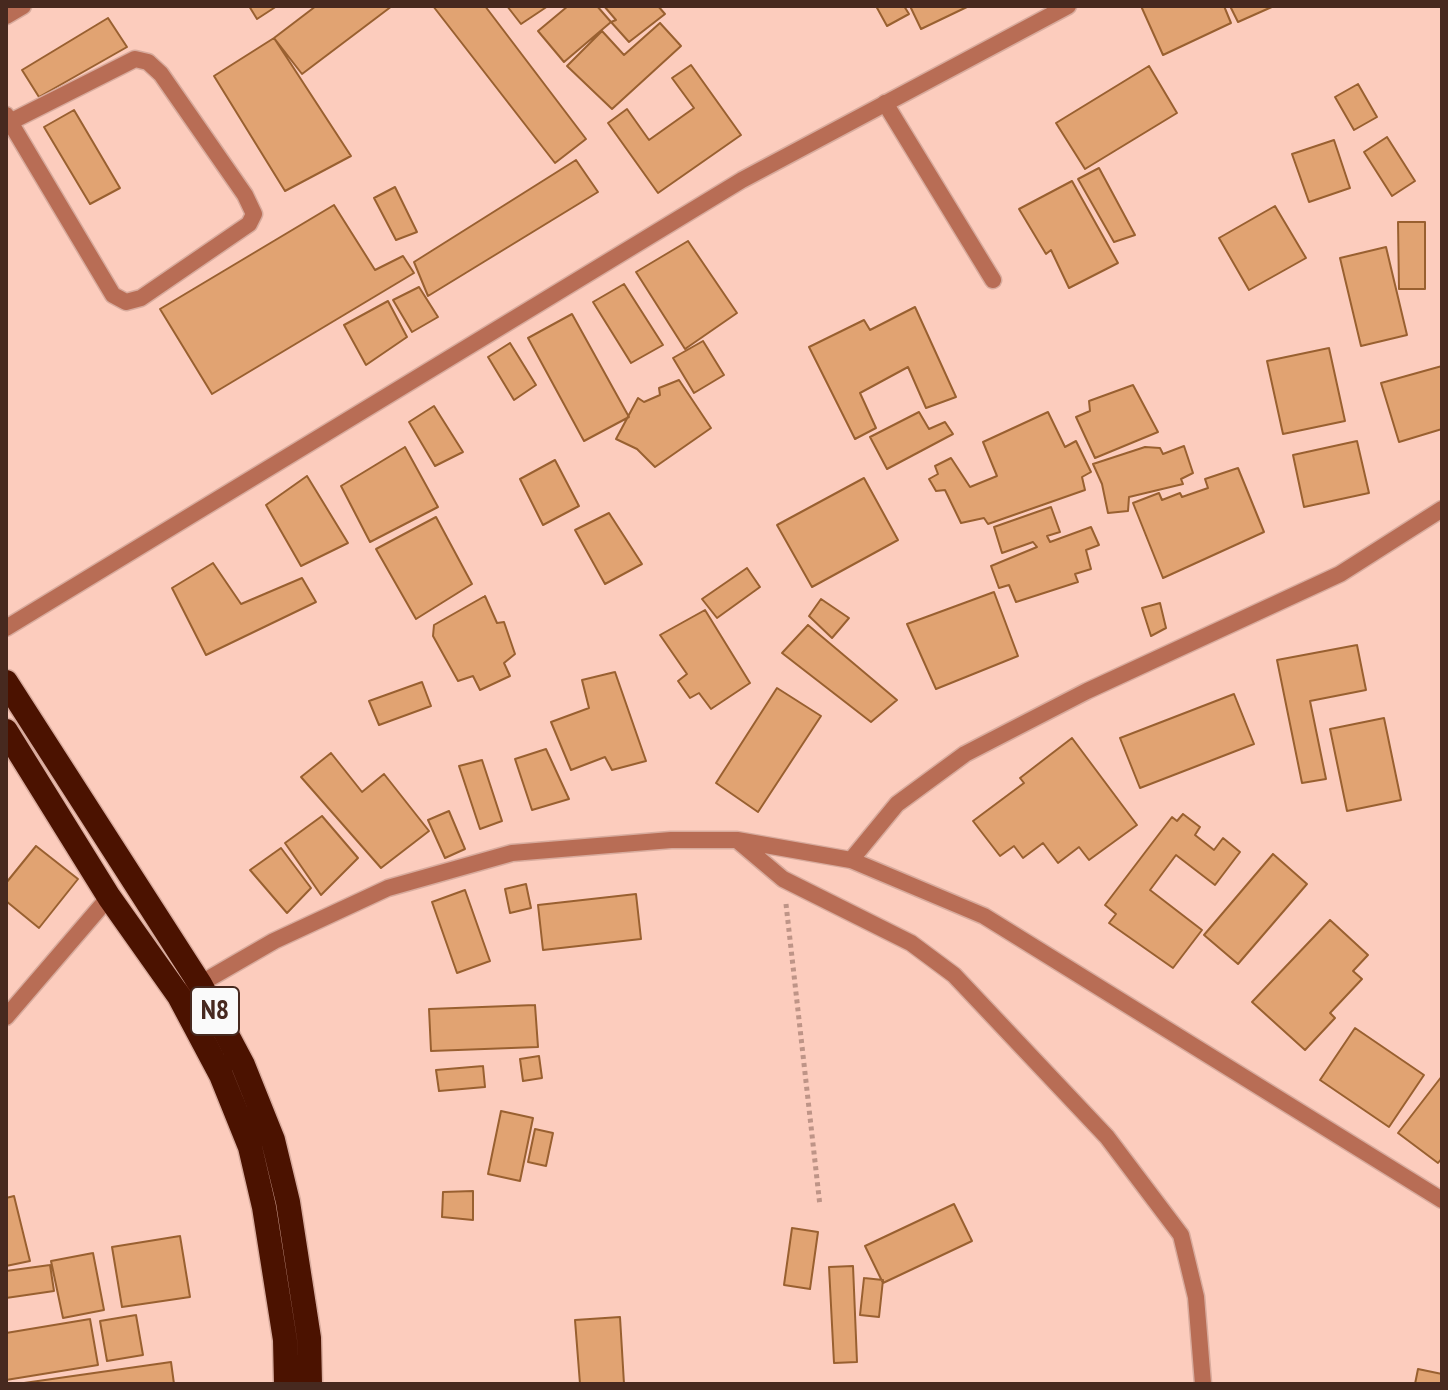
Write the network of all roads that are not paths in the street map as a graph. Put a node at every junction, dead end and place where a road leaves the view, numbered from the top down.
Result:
1 (23, 6) edge
2 (1068, 6) edge
3 (6, 16) edge
4 (885, 103) junction
5 (8, 118) edge
6 (993, 280) dead end
7 (1442, 509) edge
8 (6, 628) edge
9 (6, 682) edge
10 (6, 731) edge
11 (737, 840) junction
12 (851, 860) junction
13 (109, 897) junction
14 (190, 990) junction
15 (6, 1017) edge
16 (1442, 1200) edge
17 (286, 1384) edge
18 (310, 1384) edge
19 (1203, 1384) edge

1 - 3 street
2 - 4 street
4 - 6 street
4 - 8 street
5 - 5 street
7 - 12 street
9 - 14 highway, N8
10 - 13 highway, N8
11 - 12 street
11 - 14 street
11 - 19 street
12 - 16 street
13 - 14 highway, N8
13 - 15 street
14 - 17 highway, N8
14 - 18 highway, N8

